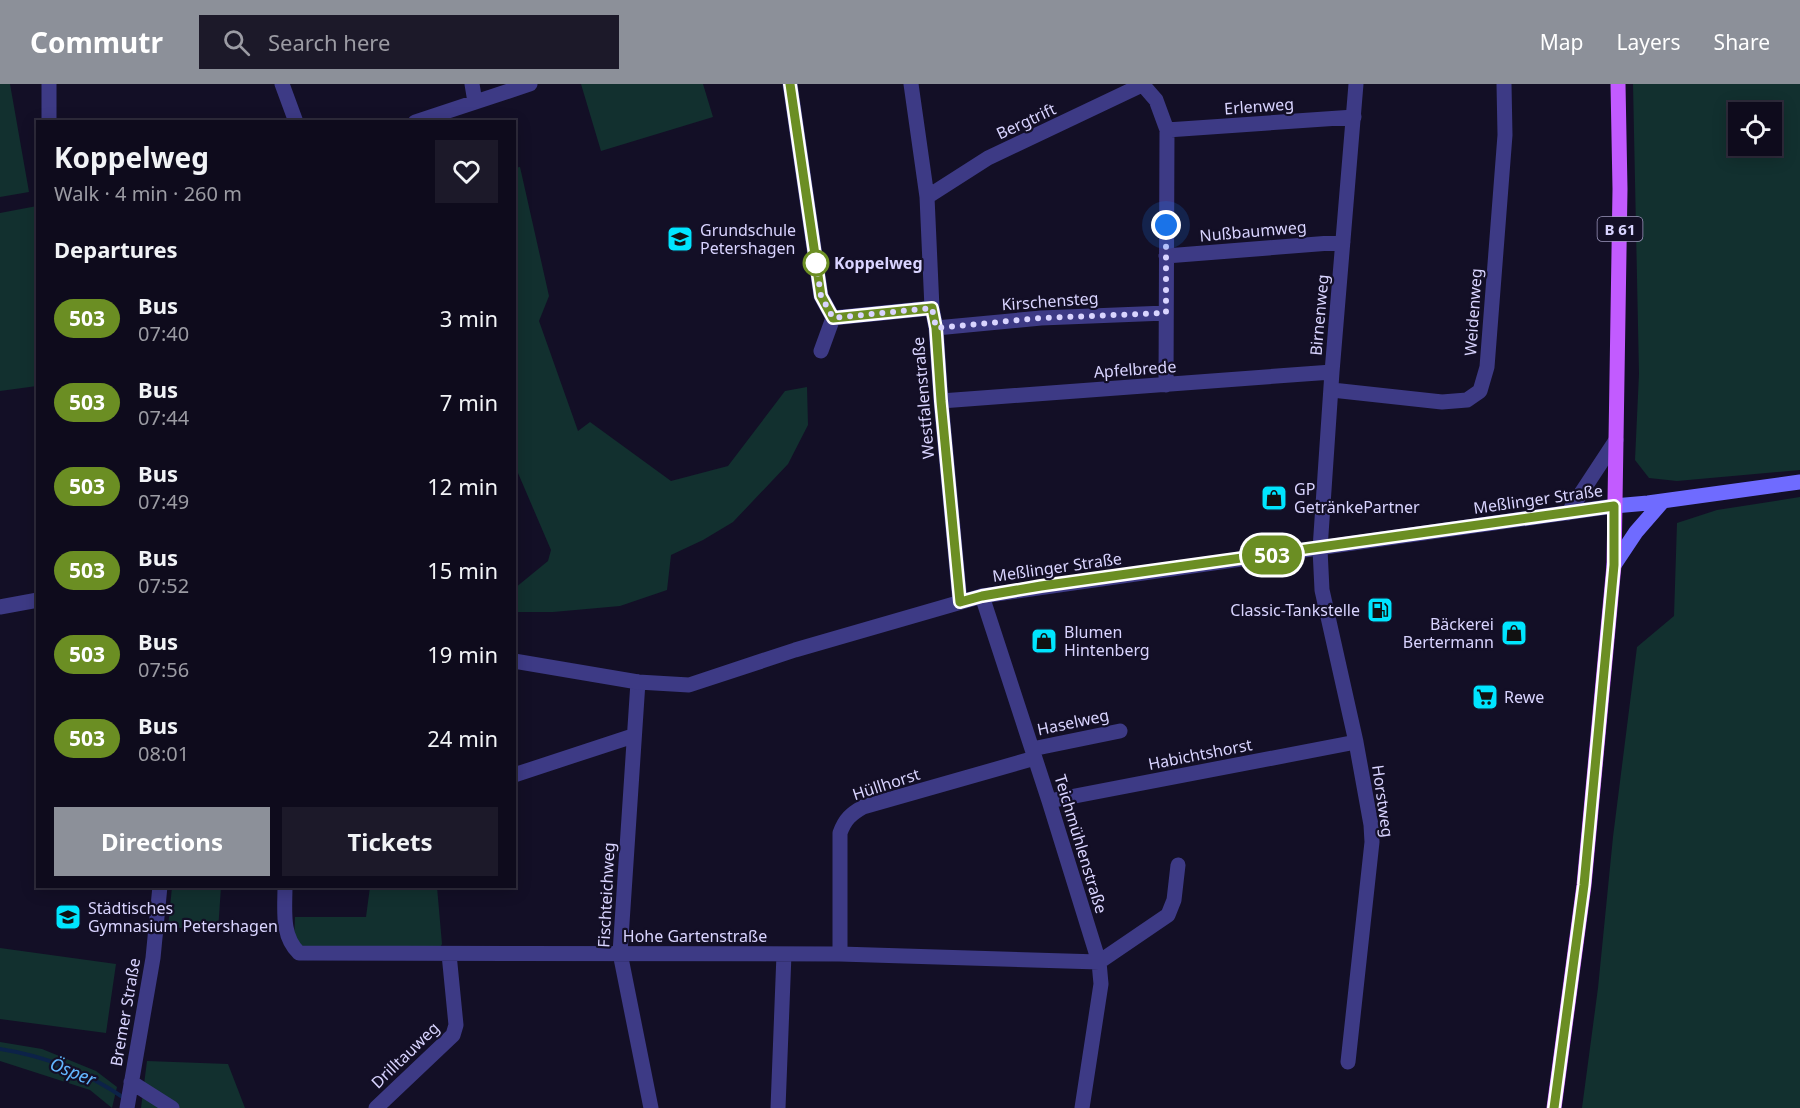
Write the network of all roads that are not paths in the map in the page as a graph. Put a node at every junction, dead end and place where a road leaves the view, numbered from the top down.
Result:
1 (49, 84) edge
2 (282, 84) edge
3 (472, 84) edge
4 (530, 84) edge
5 (790, 84) edge
6 (911, 84) edge
7 (1144, 84) edge
8 (1356, 84) edge
9 (1504, 84) edge
10 (1617, 84) edge
11 (475, 102) junction
12 (1354, 117) junction
13 (49, 120) edge
14 (295, 120) edge
15 (421, 120) edge
16 (1167, 130) junction
17 (927, 197) junction
18 (1343, 242) junction
19 (1166, 256) junction
20 (932, 308) junction
21 (1166, 313) junction
22 (833, 318) junction
23 (936, 328) junction
24 (821, 351) dead end
25 (1332, 372) junction
26 (1166, 385) junction
27 (1332, 390) junction
28 (941, 401) junction
29 (1616, 440) junction
30 (1800, 482) edge
31 (1663, 501) junction
32 (1614, 506) junction
33 (1568, 513) junction
34 (1320, 549) junction
35 (1614, 565) junction
36 (982, 596) junction
37 (36, 600) edge
38 (960, 602) junction
39 (0, 608) edge
40 (516, 662) edge
41 (638, 682) junction
42 (1120, 731) dead end
43 (633, 736) junction
44 (1356, 742) junction
45 (1034, 754) junction
46 (516, 774) edge
47 (1049, 801) junction
48 (1178, 865) dead end
49 (160, 888) edge
50 (285, 888) edge
51 (621, 953) junction
52 (449, 954) junction
53 (784, 954) junction
54 (840, 954) junction
55 (1099, 962) junction
56 (1348, 1062) dead end
57 (131, 1087) junction
58 (128, 1108) edge
59 (172, 1108) edge
60 (376, 1108) edge
61 (651, 1108) edge
62 (778, 1108) edge
63 (1082, 1108) edge
64 (1554, 1108) edge

1 - 13 street
2 - 14 street
3 - 11 street
4 - 11 street
5 - 22 street
6 - 17 street, Westfalenstraße
7 - 16 street
7 - 17 street, Bergtrift
8 - 12 street, Birnenweg
9 - 27 street, Weidenweg
10 - 29 main road, B 61
11 - 15 street
12 - 16 street, Erlenweg
12 - 18 street, Birnenweg
16 - 19 street
17 - 20 street, Westfalenstraße
18 - 19 street, Nußbaumweg
18 - 25 street, Birnenweg
19 - 21 street
20 - 22 street
20 - 23 street, Westfalenstraße
21 - 23 street, Kirschensteg
21 - 26 street
22 - 24 street
23 - 28 street, Westfalenstraße
25 - 26 street, Apfelbrede
25 - 27 street, Birnenweg
26 - 28 street, Apfelbrede
27 - 34 street, Birnenweg
28 - 38 street, Westfalenstraße
29 - 32 main road, B 61
29 - 33 street
30 - 31 main road
31 - 32 main road
31 - 35 main road
32 - 33 street, Meßlinger Straße
32 - 35 main road, B 61
33 - 34 street, Meßlinger Straße
34 - 36 street, Meßlinger Straße
34 - 44 street, Horstweg
35 - 64 main road, B 61
36 - 38 street, Meßlinger Straße
36 - 45 street, Teichmühlenstraße
37 - 39 street
38 - 41 street, Meßlinger Straße
40 - 41 street, Meßlinger Straße
41 - 43 street, Fischteichweg
42 - 45 street, Haselweg
43 - 46 street
43 - 51 street, Fischteichweg
44 - 47 street, Habichtshorst
44 - 56 street, Horstweg
45 - 47 street, Teichmühlenstraße
45 - 54 street, Hüllhorst
47 - 55 street, Teichmühlenstraße
48 - 55 street
49 - 57 street, Bremer Straße
50 - 52 street, Hohe Gartenstraße
51 - 52 street, Hohe Gartenstraße
51 - 53 street, Hohe Gartenstraße
51 - 61 street, Fischteichweg
52 - 60 street, Drilltauweg
53 - 54 street, Hohe Gartenstraße
53 - 62 street
54 - 55 street, Hohe Gartenstraße
55 - 63 street, Teichmühlenstraße
57 - 58 street, Bremer Straße
57 - 59 street

